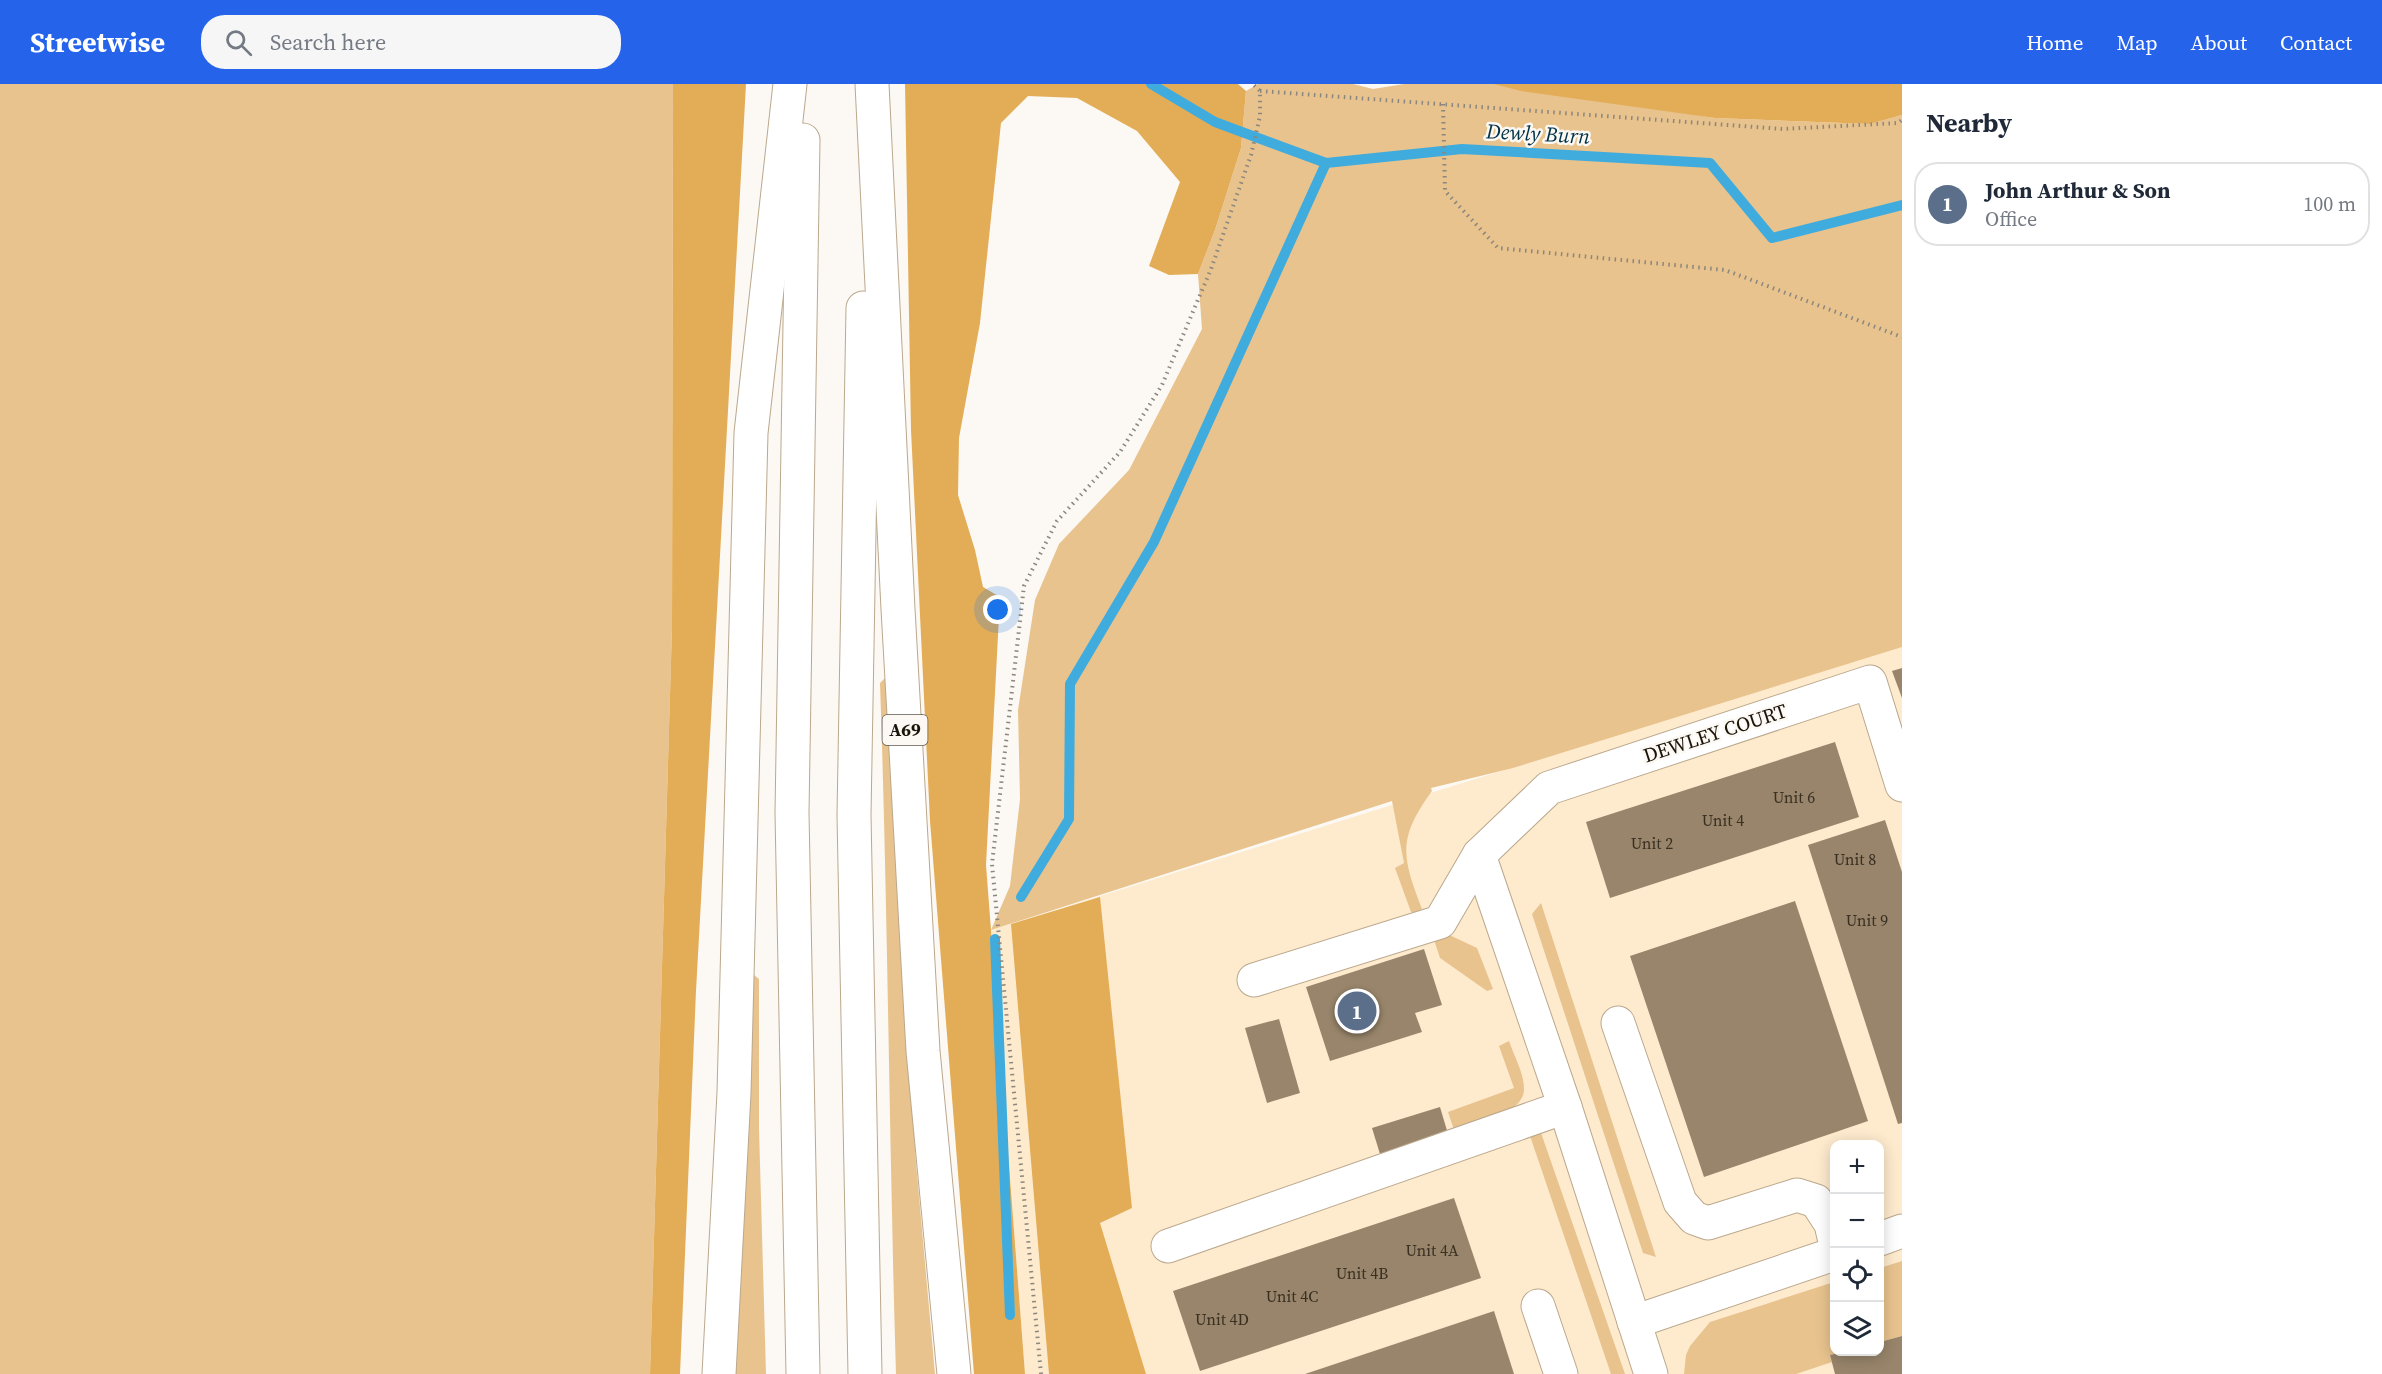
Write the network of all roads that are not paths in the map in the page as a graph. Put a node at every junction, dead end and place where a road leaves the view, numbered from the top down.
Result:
1 (790, 84) edge
2 (804, 84) edge
3 (867, 84) edge
4 (872, 84) edge
5 (1902, 785) edge
6 (1479, 855) junction
7 (1254, 980) dead end
8 (1618, 1023) dead end
9 (1564, 1107) junction
10 (1830, 1222) edge
11 (1902, 1231) edge
12 (1884, 1238) edge
13 (1168, 1246) dead end
14 (1830, 1255) edge
15 (1538, 1306) dead end
16 (1634, 1322) junction
17 (719, 1374) edge
18 (803, 1374) edge
19 (865, 1374) edge
20 (954, 1374) edge
21 (1561, 1374) edge
22 (1651, 1374) edge

1 - 17 main road
2 - 18 main road
3 - 19 main road, A69
4 - 20 main road, A69
5 - 6 main road, DEWLEY COURT
6 - 7 main road
6 - 9 main road
8 - 10 main road
9 - 13 main road
9 - 16 main road
11 - 12 main road
14 - 16 main road
15 - 21 main road
16 - 22 main road

